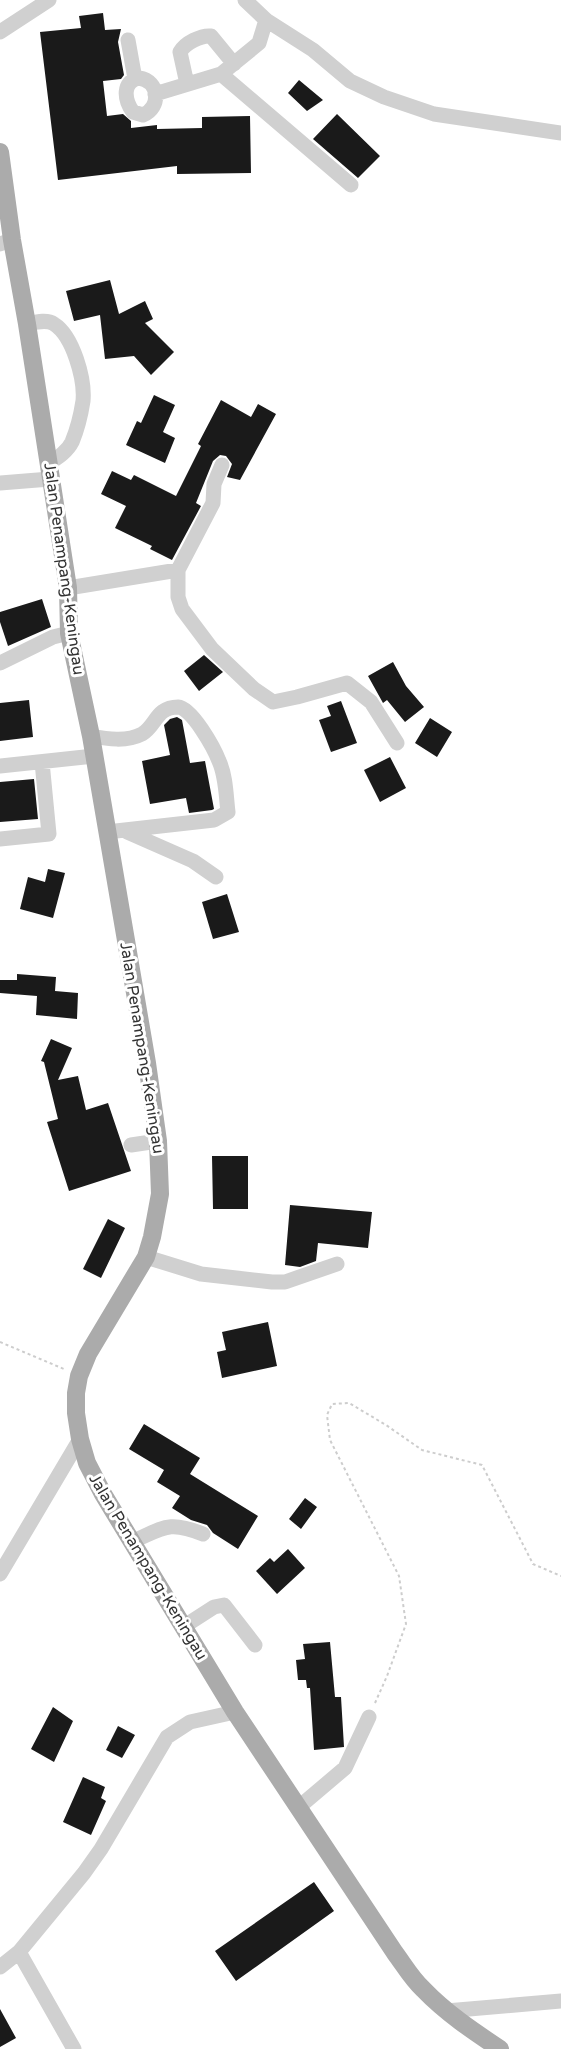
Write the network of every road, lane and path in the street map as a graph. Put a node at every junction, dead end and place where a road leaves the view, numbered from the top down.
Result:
1 (50, 0) edge
2 (245, 0) edge
3 (266, 20) junction
4 (0, 32) edge
5 (128, 40) dead end
6 (234, 64) junction
7 (221, 74) junction
8 (135, 79) junction
9 (187, 84) junction
10 (155, 94) junction
11 (561, 133) edge
12 (0, 152) edge
13 (351, 184) dead end
14 (6, 242) edge
15 (27, 324) junction
16 (222, 465) dead end
17 (49, 472) junction
18 (0, 483) edge
19 (178, 570) junction
20 (68, 588) junction
21 (69, 633) junction
22 (0, 663) edge
23 (91, 736) junction
24 (397, 743) dead end
25 (93, 756) junction
26 (42, 762) junction
27 (0, 766) edge
28 (116, 832) junction
29 (0, 839) edge
30 (216, 878) dead end
31 (159, 1141) junction
32 (131, 1144) dead end
33 (146, 1257) junction
34 (337, 1263) dead end
35 (0, 1342) edge
36 (80, 1376) junction
37 (80, 1439) junction
38 (203, 1534) dead end
39 (131, 1542) junction
40 (0, 1574) edge
41 (561, 1576) edge
42 (183, 1627) junction
43 (255, 1645) dead end
44 (235, 1712) junction
45 (369, 1717) joint
46 (299, 1807) junction
47 (19, 1952) junction
48 (0, 1967) edge
49 (561, 2001) edge
50 (446, 2011) junction
51 (74, 2049) edge
52 (500, 2049) edge

1 - 4 street
2 - 3 street
3 - 6 street
3 - 11 street
5 - 8 street
6 - 7 street
6 - 9 street
7 - 9 street
7 - 13 street
8 - 10 street
8 - 10 street
9 - 10 street
12 - 14 main road, Jalan Penampang-Keningau
14 - 15 main road, Jalan Penampang-Keningau
15 - 17 main road, Jalan Penampang-Keningau
15 - 17 street
16 - 19 street
17 - 18 street
17 - 20 main road, Jalan Penampang-Keningau
19 - 20 street
19 - 24 street
20 - 21 main road, Jalan Penampang-Keningau
21 - 22 street
21 - 23 main road, Jalan Penampang-Keningau
23 - 25 main road, Jalan Penampang-Keningau
23 - 28 street
25 - 26 street
25 - 28 main road, Jalan Penampang-Keningau
26 - 27 street
26 - 29 street
28 - 30 street
28 - 31 main road, Jalan Penampang-Keningau
31 - 32 street
31 - 33 main road, Jalan Penampang-Keningau
33 - 34 street
33 - 36 main road, Jalan Penampang-Keningau
35 - 36 path
36 - 37 main road, Jalan Penampang-Keningau
37 - 39 main road, Jalan Penampang-Keningau
37 - 40 street
38 - 39 street
39 - 42 main road, Jalan Penampang-Keningau
41 - 45 path
42 - 43 street
42 - 44 main road, Jalan Penampang-Keningau
44 - 46 main road, Jalan Penampang-Keningau
44 - 47 street
45 - 46 street
46 - 50 main road, Jalan Penampang-Keningau
47 - 48 street
47 - 51 street
49 - 50 street
50 - 52 main road, Jalan Penampang-Keningau

